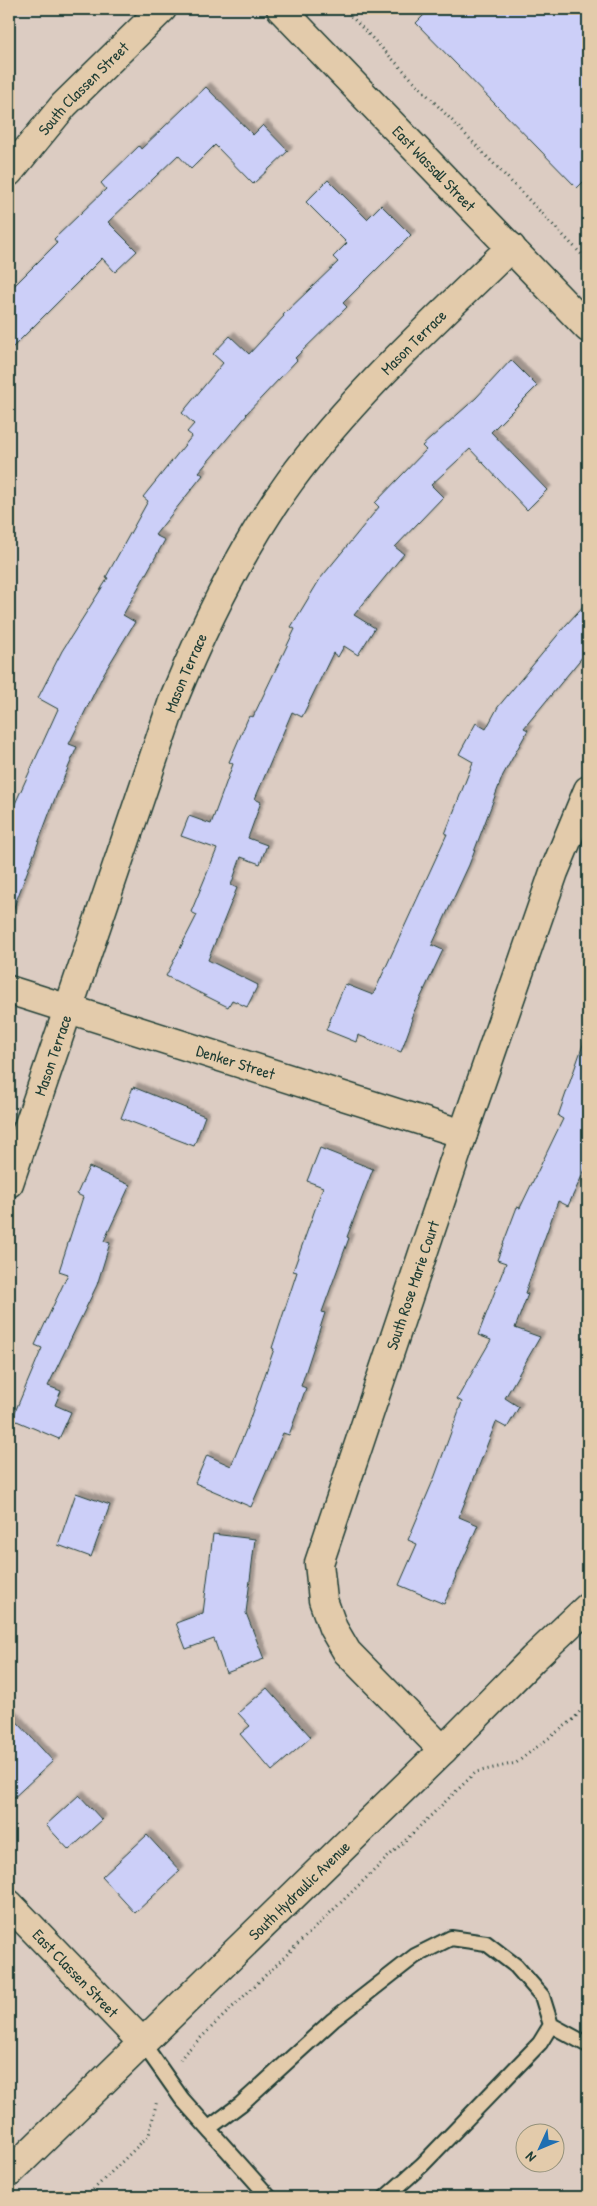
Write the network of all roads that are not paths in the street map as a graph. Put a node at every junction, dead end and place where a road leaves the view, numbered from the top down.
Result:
1 (162, 9) edge
2 (281, 9) edge
3 (9, 172) edge
4 (511, 248) junction
5 (588, 328) edge
6 (588, 790) edge
7 (9, 990) edge
8 (67, 1010) junction
9 (463, 1134) junction
10 (9, 1183) edge
11 (588, 1607) edge
12 (443, 1750) junction
13 (9, 1904) edge
14 (551, 2025) junction
15 (142, 2042) junction
16 (588, 2045) edge
17 (209, 2128) junction
18 (9, 2173) edge
19 (269, 2197) edge
20 (386, 2197) edge

1 - 3 street, South Classen Street
2 - 4 street, East Wassall Street
4 - 5 street, East Wassall Street
4 - 8 street, Mason Terrace
6 - 9 street, South Rose Marie Court
7 - 8 street, Denker Street
8 - 9 street, Denker Street
8 - 10 street, Mason Terrace
9 - 12 street, South Rose Marie Court
11 - 12 street, South Hydraulic Avenue
12 - 15 street, South Hydraulic Avenue
13 - 15 street, East Classen Street
14 - 16 lane
14 - 17 lane
14 - 20 lane
15 - 17 lane
15 - 18 street, South Hydraulic Avenue
17 - 19 lane

